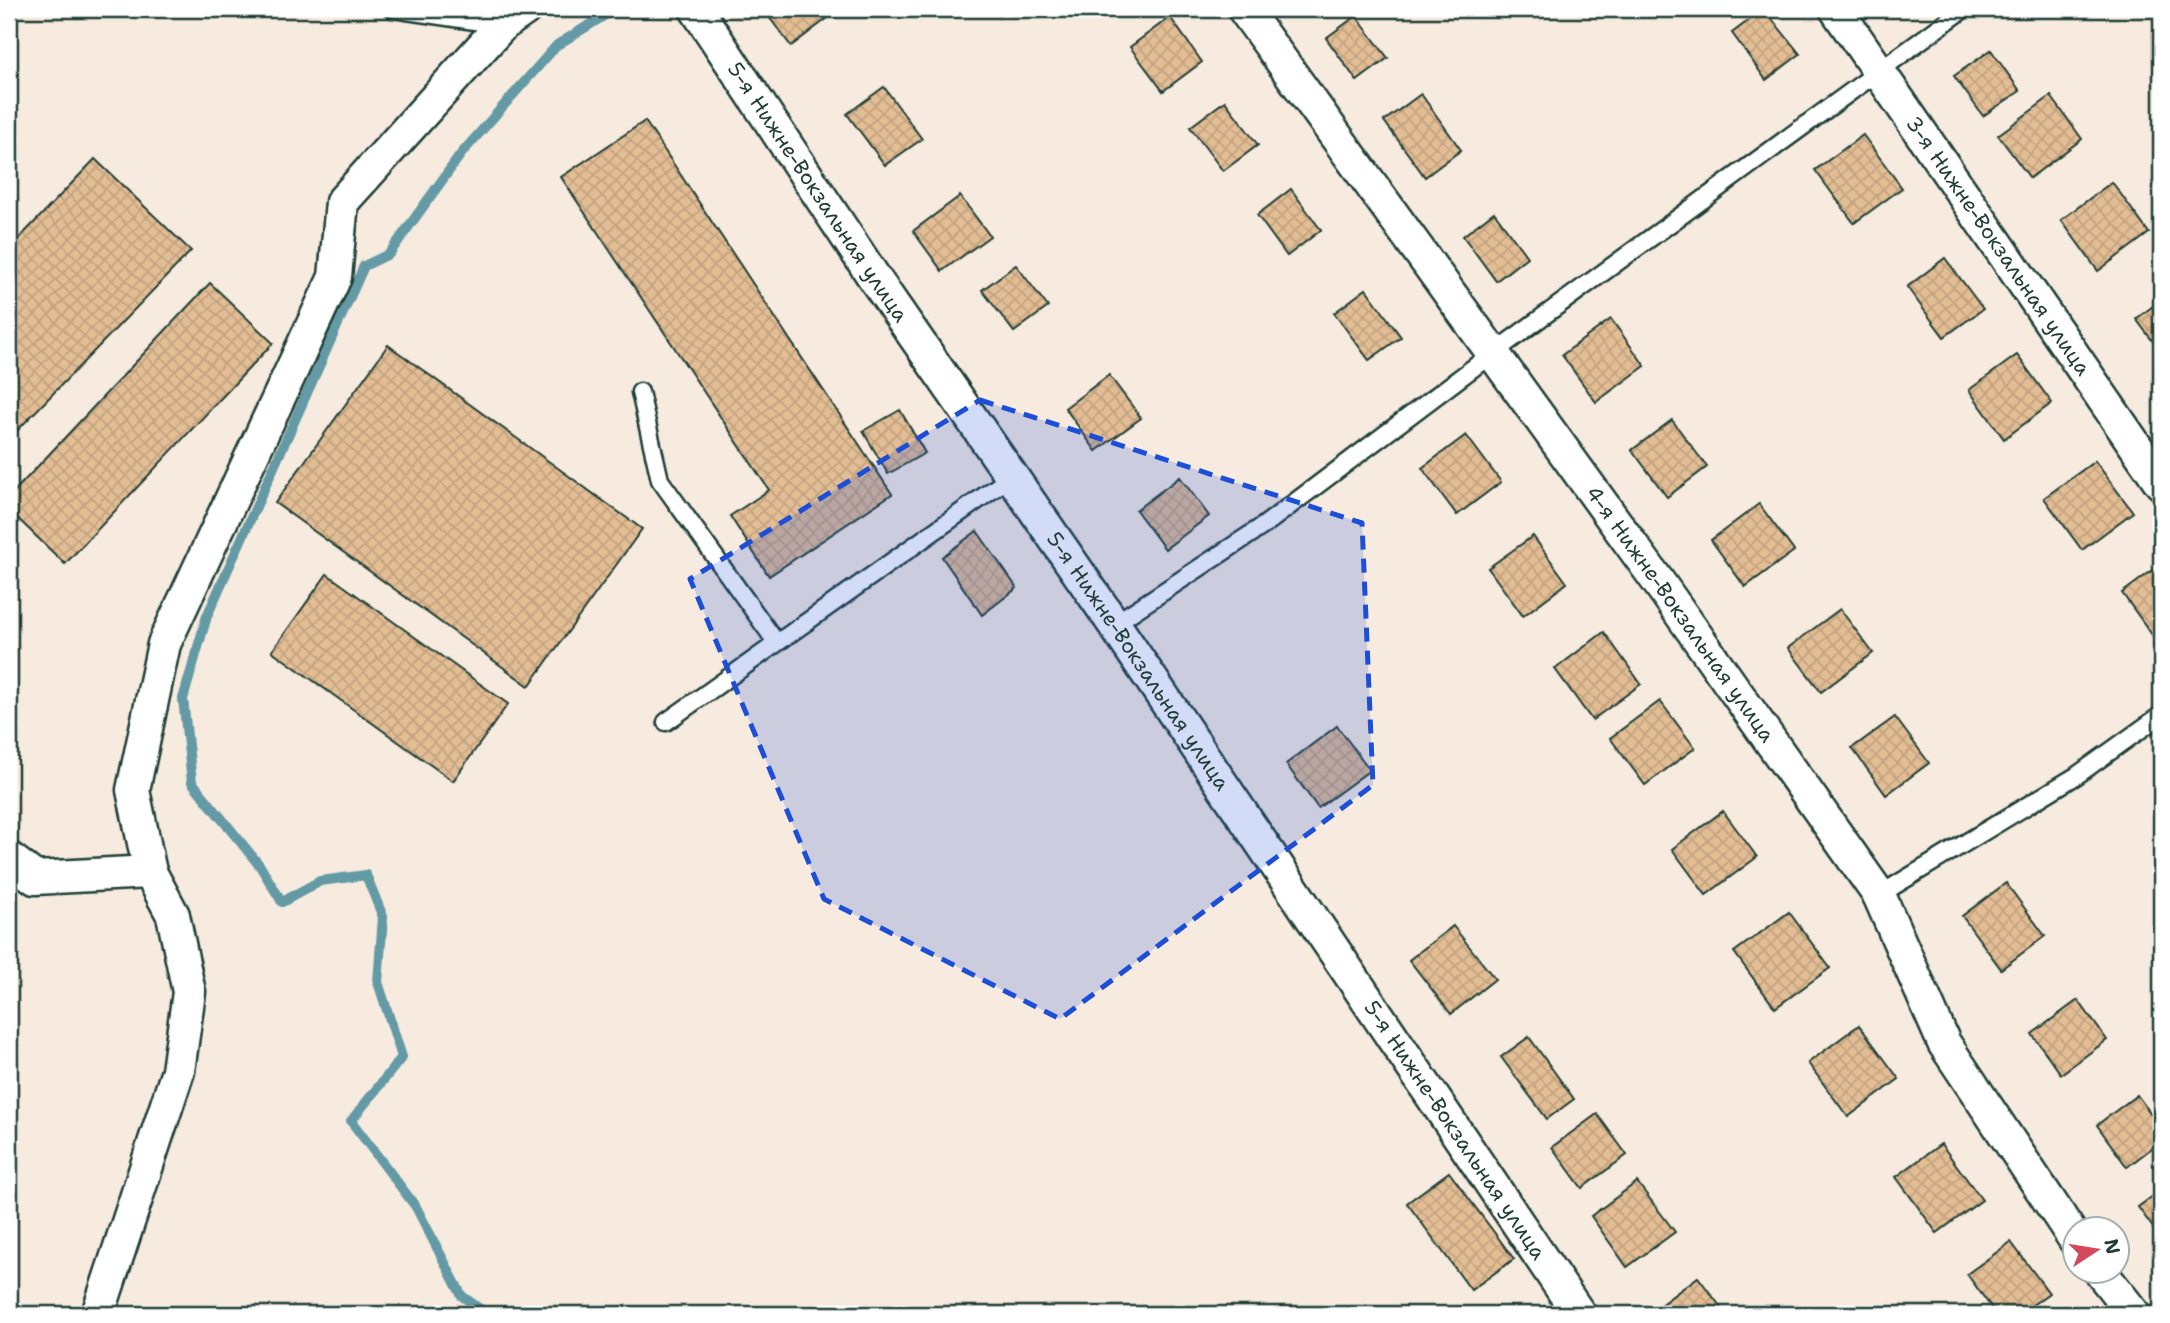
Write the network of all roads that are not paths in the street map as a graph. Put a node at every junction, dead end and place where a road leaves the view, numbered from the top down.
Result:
1 (393, 9) edge
2 (696, 9) edge
3 (1244, 9) edge
4 (1836, 9) edge
5 (1965, 9) edge
6 (514, 17) edge
7 (1880, 72) junction
8 (1493, 353) junction
9 (640, 392) dead end
10 (1012, 476) junction
11 (2161, 483) edge
12 (1114, 624) junction
13 (776, 642) junction
14 (2161, 715) edge
15 (666, 722) dead end
16 (9, 858) edge
17 (149, 872) junction
18 (1879, 895) junction
19 (2062, 1220) edge
20 (2110, 1284) edge
21 (98, 1314) edge
22 (1578, 1314) edge
23 (2134, 1314) edge

1 - 6 lane
2 - 10 street, 5-я Нижне-Вокзальная улица
3 - 8 street, 4-я Нижне-Вокзальная улица
4 - 7 street, 3-я Нижне-Вокзальная улица
5 - 7 lane
6 - 17 street
7 - 8 lane
7 - 11 street, 3-я Нижне-Вокзальная улица
8 - 12 lane
8 - 18 street, 4-я Нижне-Вокзальная улица
9 - 13 lane
10 - 12 street, 5-я Нижне-Вокзальная улица
10 - 13 lane
12 - 22 street, 5-я Нижне-Вокзальная улица
13 - 15 lane
14 - 18 lane
16 - 17 street
17 - 21 street
18 - 19 street, 4-я Нижне-Вокзальная улица
20 - 23 street

